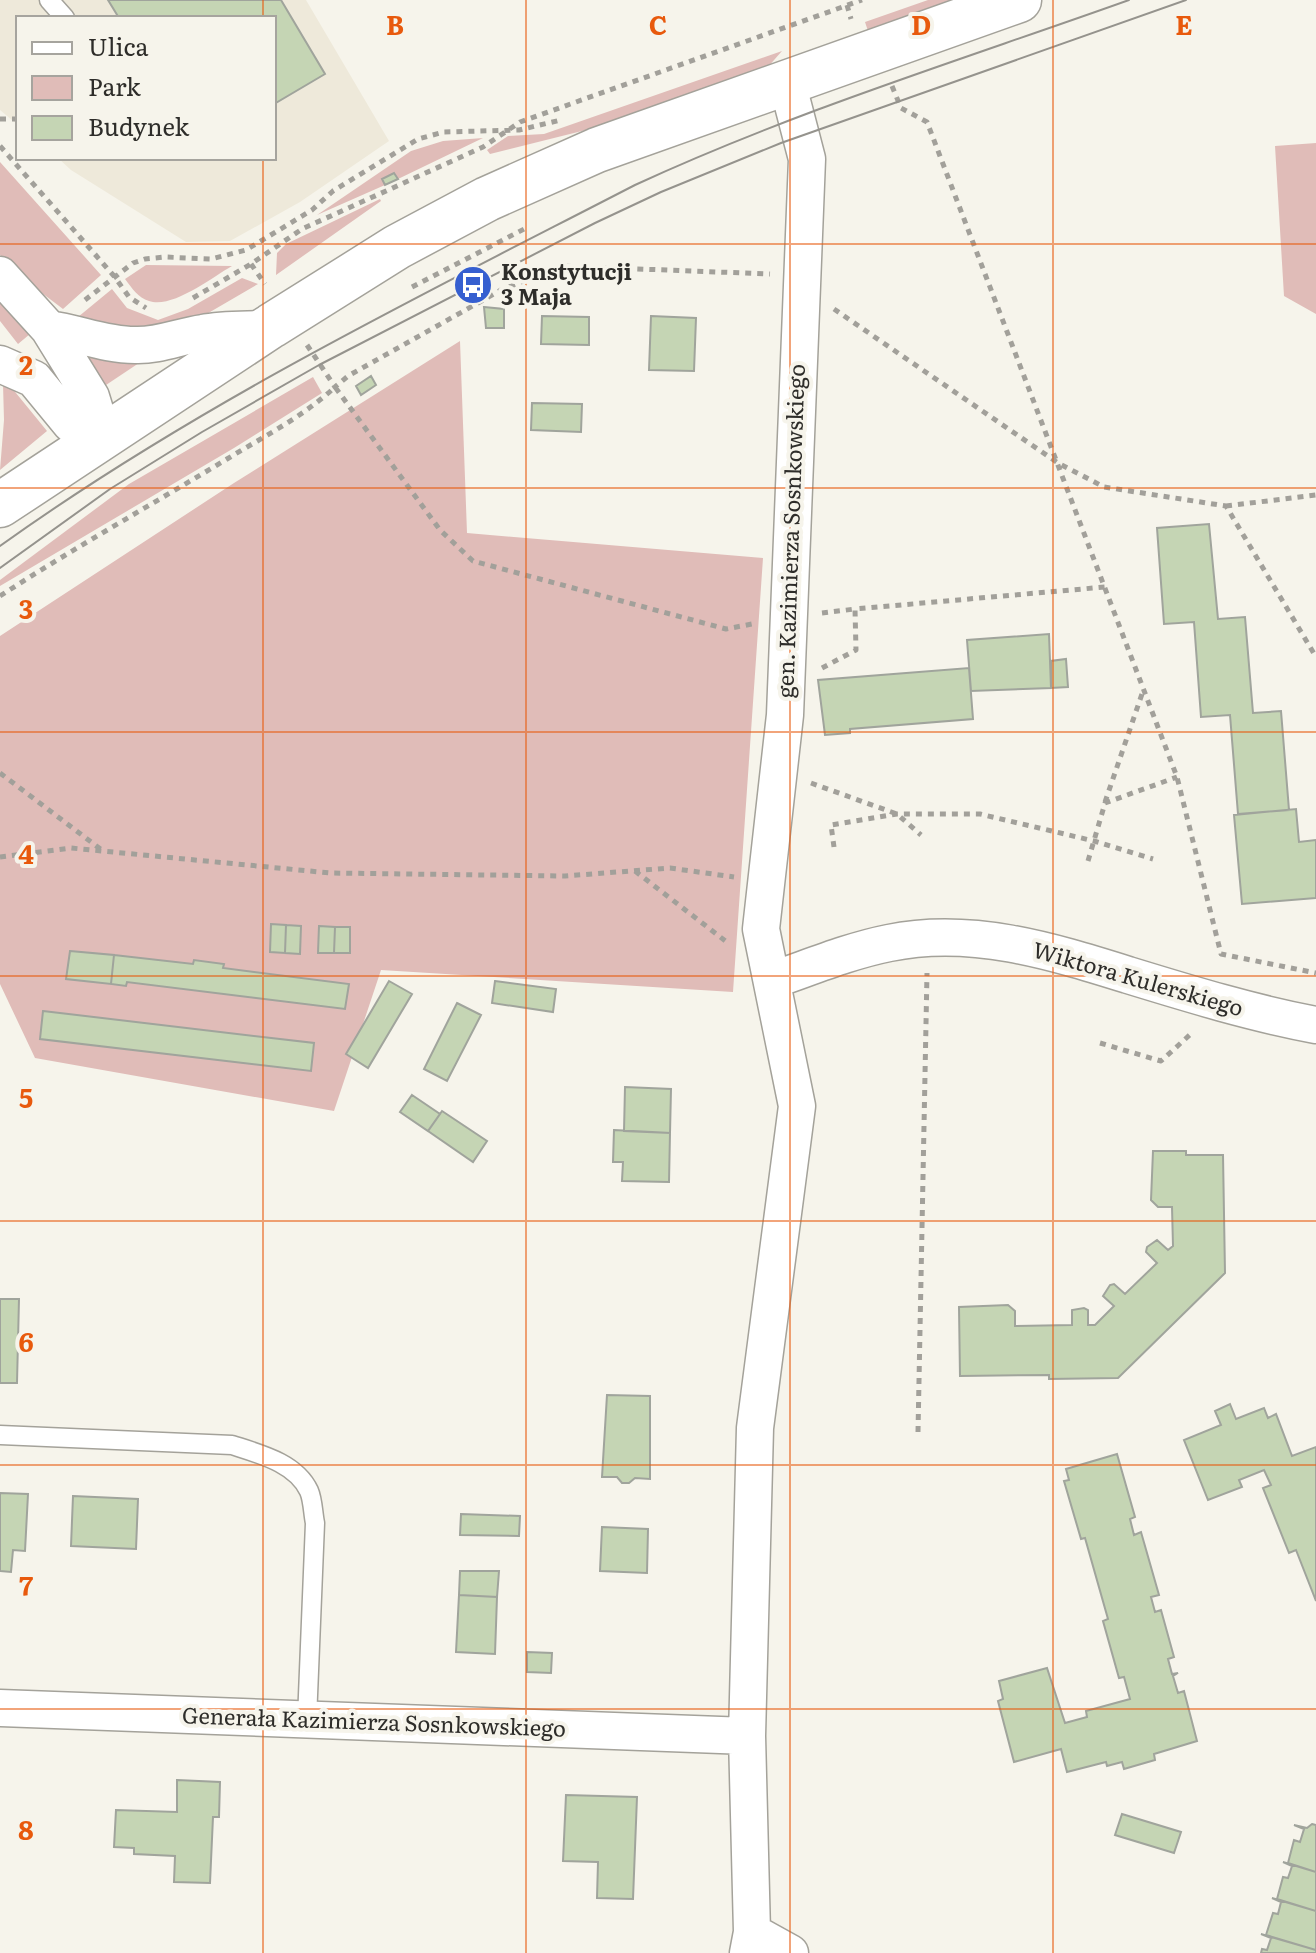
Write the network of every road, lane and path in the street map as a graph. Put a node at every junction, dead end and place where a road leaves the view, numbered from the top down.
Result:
1 (49, 0) edge
2 (862, 0) edge
3 (1019, 0) edge
4 (865, 15) dead end
5 (63, 16) edge
6 (839, 23) dead end
7 (787, 82) junction
8 (574, 116) dead end
9 (927, 122) dead end
10 (507, 131) junction
11 (0, 146) edge
12 (528, 226) dead end
13 (0, 275) edge
14 (114, 276) junction
15 (800, 286) junction
16 (405, 291) dead end
17 (190, 299) dead end
18 (79, 304) dead end
19 (151, 310) dead end
20 (49, 329) junction
21 (266, 329) junction
22 (316, 338) dead end
23 (306, 344) dead end
24 (1, 367) edge
25 (343, 379) dead end
26 (103, 436) junction
27 (1058, 463) junction
28 (1316, 495) edge
29 (0, 505) edge
30 (1226, 506) junction
31 (1105, 587) junction
32 (0, 596) edge
33 (787, 617) junction
34 (1316, 657) edge
35 (817, 671) dead end
36 (1144, 689) junction
37 (0, 773) edge
38 (1177, 777) junction
39 (799, 779) dead end
40 (1105, 803) junction
41 (897, 814) junction
42 (921, 835) dead end
43 (1094, 841) junction
44 (834, 847) dead end
45 (104, 851) junction
46 (0, 857) edge
47 (1153, 859) dead end
48 (1088, 861) dead end
49 (634, 871) junction
50 (767, 882) junction
51 (927, 939) junction
52 (1316, 973) edge
53 (773, 980) junction
54 (1316, 1025) edge
55 (918, 1432) dead end
56 (0, 1435) edge
57 (0, 1708) edge
58 (307, 1720) junction
59 (747, 1736) junction
60 (750, 1942) edge
61 (790, 1953) edge

1 - 5 lane
2 - 10 path
3 - 7 street
4 - 6 path
7 - 15 street, gen. Kazimierza Sosnkowskiego
7 - 21 street
8 - 10 path
9 - 27 path
10 - 14 path
10 - 17 path
11 - 14 path
12 - 16 path
13 - 20 street
14 - 18 path
14 - 19 path
15 - 25 path
15 - 27 path
15 - 33 street, gen. Kazimierza Sosnkowskiego
20 - 21 street
20 - 26 street
21 - 26 street
22 - 23 path
24 - 26 street
26 - 29 street
27 - 30 path
27 - 31 path
28 - 30 path
30 - 34 path
31 - 35 path
31 - 36 path
32 - 33 path
33 - 50 street, gen. Kazimierza Sosnkowskiego
36 - 38 path
36 - 40 path
37 - 45 path
38 - 40 path
38 - 52 path
39 - 41 path
40 - 43 path
41 - 42 path
41 - 43 path
41 - 44 path
43 - 47 path
43 - 48 path
45 - 46 path
45 - 49 path
49 - 50 path
49 - 53 path
50 - 53 street, gen. Kazimierza Sosnkowskiego
51 - 53 street, Wiktora Kulerskiego
51 - 54 street, Wiktora Kulerskiego
51 - 55 path
53 - 59 street
56 - 58 lane
57 - 58 street, Generała Kazimierza Sosnkowskiego
58 - 59 street, Generała Kazimierza Sosnkowskiego
59 - 60 street
60 - 61 street

